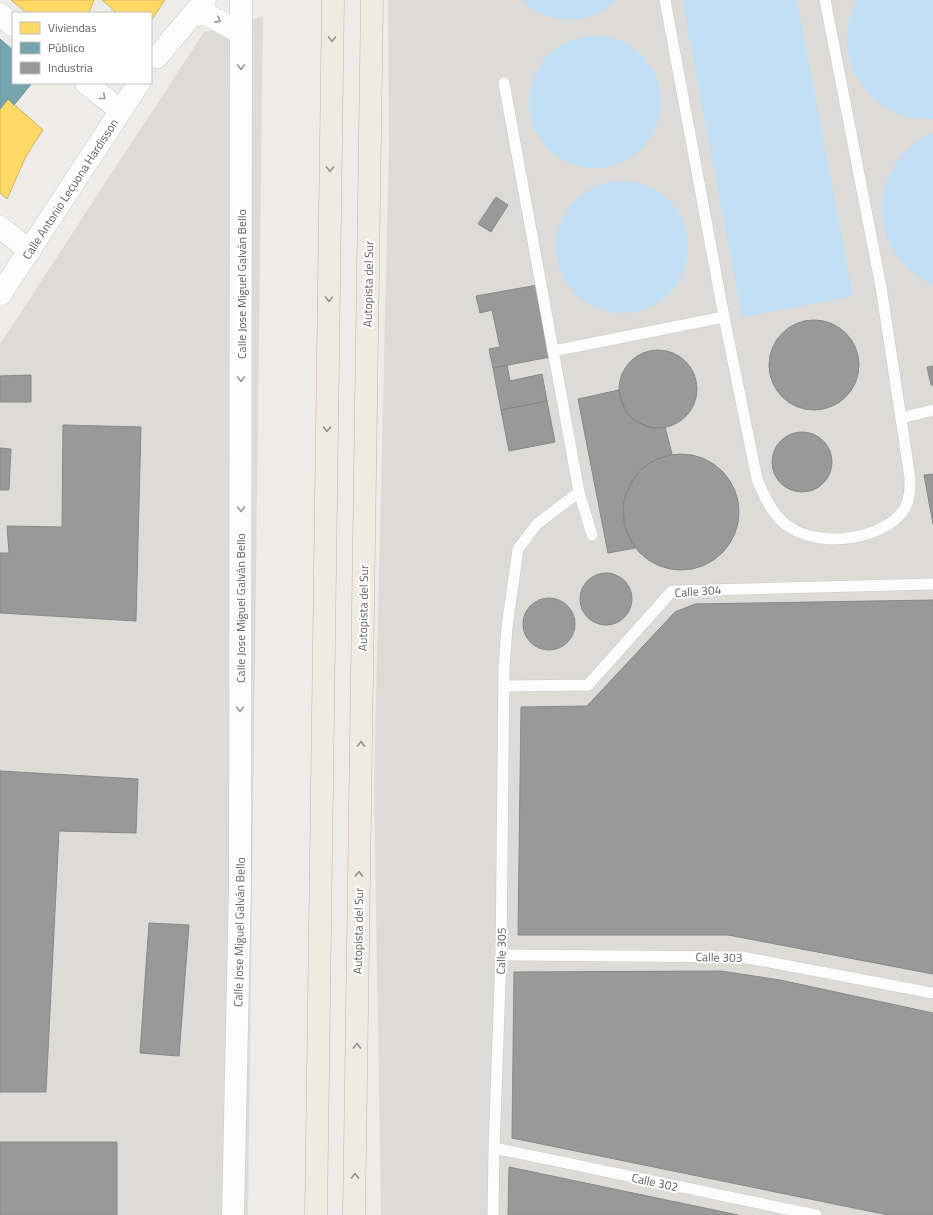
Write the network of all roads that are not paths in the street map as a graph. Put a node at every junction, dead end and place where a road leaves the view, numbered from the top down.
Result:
1 (241, 0) edge
2 (333, 0) edge
3 (372, 0) edge
4 (665, 0) edge
5 (825, 0) edge
6 (194, 5) edge
7 (0, 14) edge
8 (12, 24) edge
9 (241, 32) junction
10 (154, 61) edge
11 (504, 83) dead end
12 (87, 84) edge
13 (138, 84) edge
14 (120, 111) junction
15 (0, 227) edge
16 (30, 251) junction
17 (0, 295) edge
18 (724, 317) junction
19 (553, 351) junction
20 (933, 410) edge
21 (901, 418) junction
22 (579, 492) junction
23 (592, 535) dead end
24 (933, 584) edge
25 (505, 686) junction
26 (501, 955) junction
27 (933, 993) edge
28 (494, 1148) junction
29 (233, 1215) edge
30 (316, 1215) edge
31 (354, 1215) edge
32 (493, 1215) edge
33 (816, 1215) edge

1 - 9 street, Calle Jose Miguel Galván Bello
2 -> 30 highway
31 -> 3 highway, Autopista del Sur
4 - 18 lane
5 - 21 lane
6 -> 9 street
6 - 10 street
7 - 8 street
9 -> 29 street, Calle Jose Miguel Galván Bello
11 - 19 lane
12 -> 14 street
13 - 14 street, Calle Antonio Lecuona Hardisson
14 - 16 street, Calle Antonio Lecuona Hardisson
15 - 16 street
16 - 17 street, Calle Antonio Lecuona Hardisson
18 - 19 lane
18 - 21 lane
19 - 22 lane
20 - 21 lane
22 - 23 lane
22 - 25 lane, Calle 305
24 - 25 lane, Calle 304
25 - 26 lane, Calle 305
26 - 27 lane, Calle 303
26 - 28 lane, Calle 305
28 - 32 lane, Calle 305
28 - 33 lane, Calle 302

